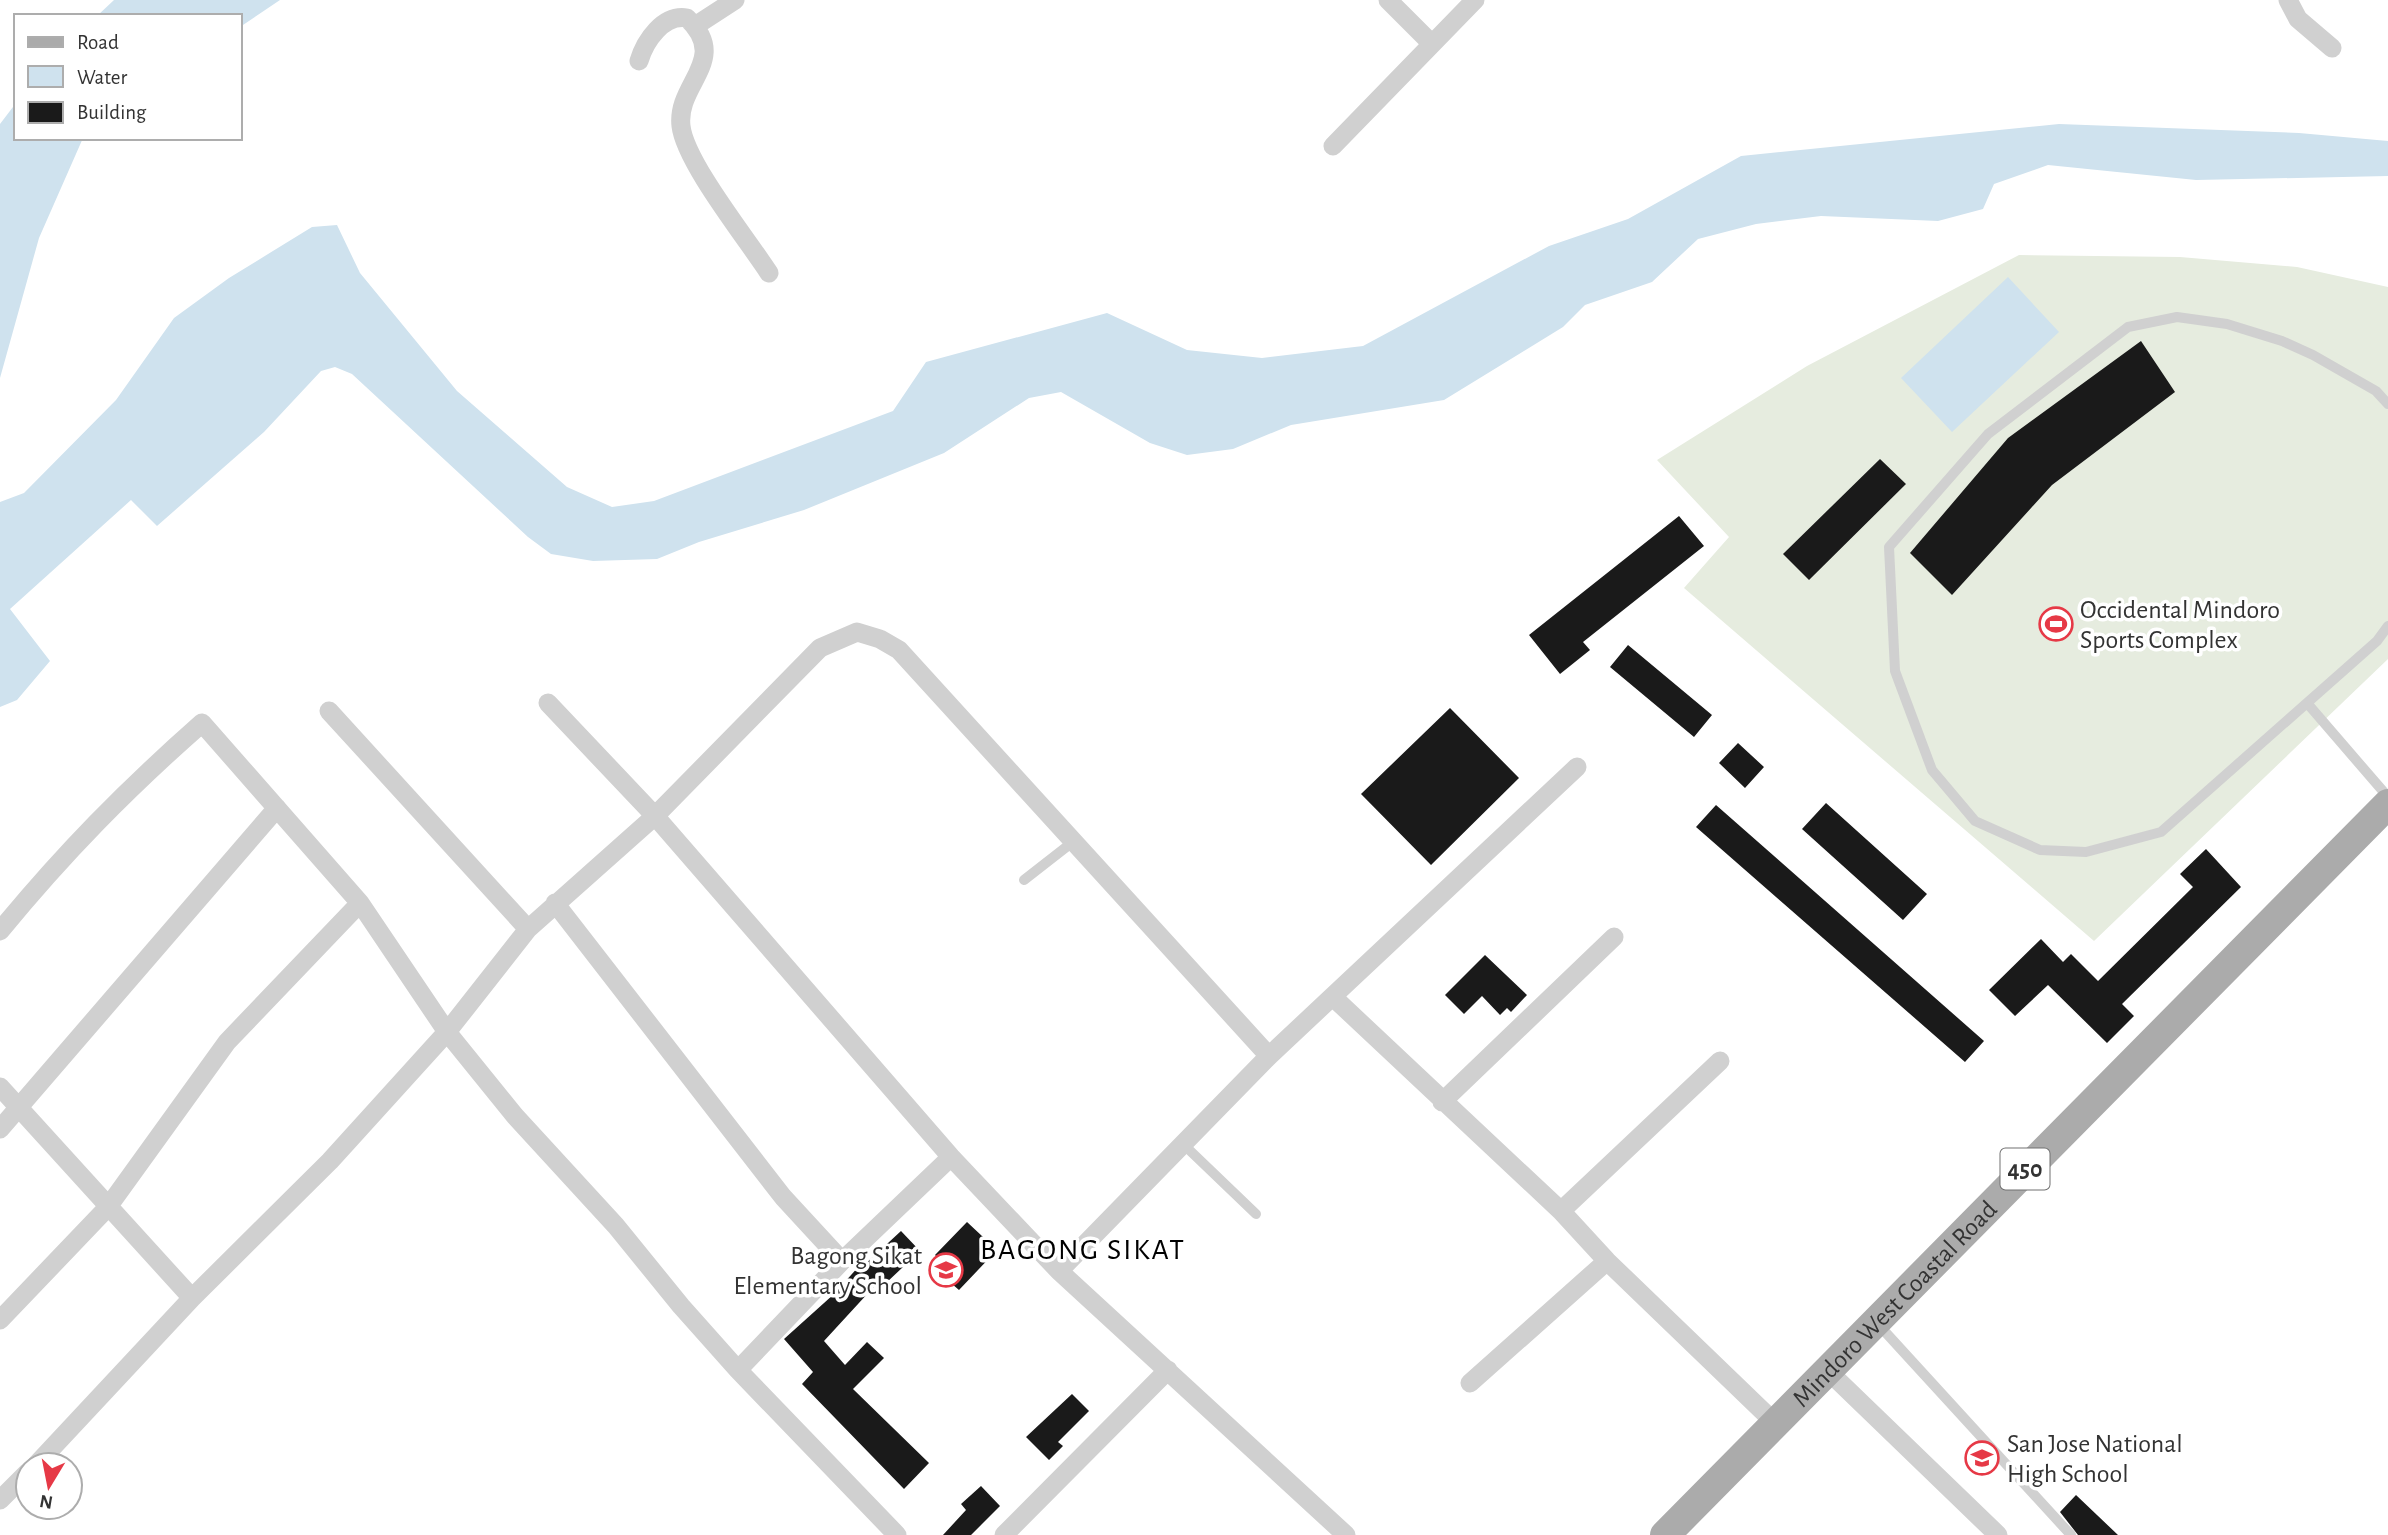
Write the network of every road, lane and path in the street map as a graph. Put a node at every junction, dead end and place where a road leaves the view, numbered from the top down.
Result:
1 (735, 0) edge
2 (1388, 0) edge
3 (1475, 0) edge
4 (2288, 0) edge
5 (695, 26) junction
6 (1432, 44) junction
7 (2332, 48) dead end
8 (639, 61) dead end
9 (1333, 146) dead end
10 (769, 273) dead end
11 (2388, 404) edge
12 (2388, 626) edge
13 (548, 703) dead end
14 (2307, 703) junction
15 (330, 711) dead end
16 (1577, 767) dead end
17 (2388, 797) edge
18 (2388, 804) edge
19 (277, 808) junction
20 (655, 816) junction
21 (1074, 841) junction
22 (1024, 880) dead end
23 (360, 902) junction
24 (555, 903) junction
25 (528, 929) junction
26 (0, 931) edge
27 (1614, 937) dead end
28 (1334, 998) junction
29 (447, 1032) junction
30 (1269, 1056) junction
31 (1720, 1061) dead end
32 (0, 1087) edge
33 (1442, 1102) junction
34 (20, 1109) junction
35 (0, 1129) edge
36 (1182, 1143) junction
37 (951, 1157) junction
38 (108, 1207) junction
39 (1562, 1211) junction
40 (1256, 1214) dead end
41 (842, 1261) junction
42 (1607, 1261) junction
43 (1059, 1271) junction
44 (192, 1298) junction
45 (0, 1320) edge
46 (1875, 1320) junction
47 (1826, 1369) junction
48 (738, 1370) junction
49 (1168, 1370) junction
50 (1470, 1383) dead end
51 (1774, 1423) junction
52 (49, 1451) edge
53 (14, 1486) edge
54 (0, 1500) edge
55 (897, 1535) edge
56 (1004, 1535) edge
57 (1346, 1535) edge
58 (1665, 1535) edge
59 (1998, 1535) edge
60 (2071, 1535) edge

1 - 5 street
2 - 6 street
3 - 6 street
4 - 7 street
5 - 8 street
5 - 10 street
6 - 9 street
11 - 14 lane
12 - 14 lane
13 - 20 street
14 - 17 lane
15 - 25 street
16 - 28 street
18 - 46 main road, Mindoro West Coastal Road / 450
19 - 23 street
19 - 26 street
19 - 34 street
20 - 21 street
20 - 24 street
20 - 37 street
21 - 22 lane
21 - 30 street
23 - 29 street
23 - 38 street
24 - 25 street
24 - 41 street
25 - 29 street
27 - 33 street
28 - 30 street
28 - 33 street
29 - 44 street
29 - 48 street
30 - 36 street
31 - 39 street
32 - 34 street
33 - 39 street
34 - 35 street
34 - 38 street
36 - 40 lane
36 - 43 street
37 - 41 street
37 - 43 street
38 - 44 street
38 - 45 street
39 - 42 street
41 - 48 street
42 - 50 street
42 - 51 street
43 - 49 street
44 - 52 street
46 - 47 main road, Mindoro West Coastal Road / 450
46 - 60 lane
47 - 51 main road, Mindoro West Coastal Road / 450
47 - 59 street
48 - 55 street
49 - 56 street
49 - 57 street
51 - 58 main road, Mindoro West Coastal Road / 450
53 - 54 street

